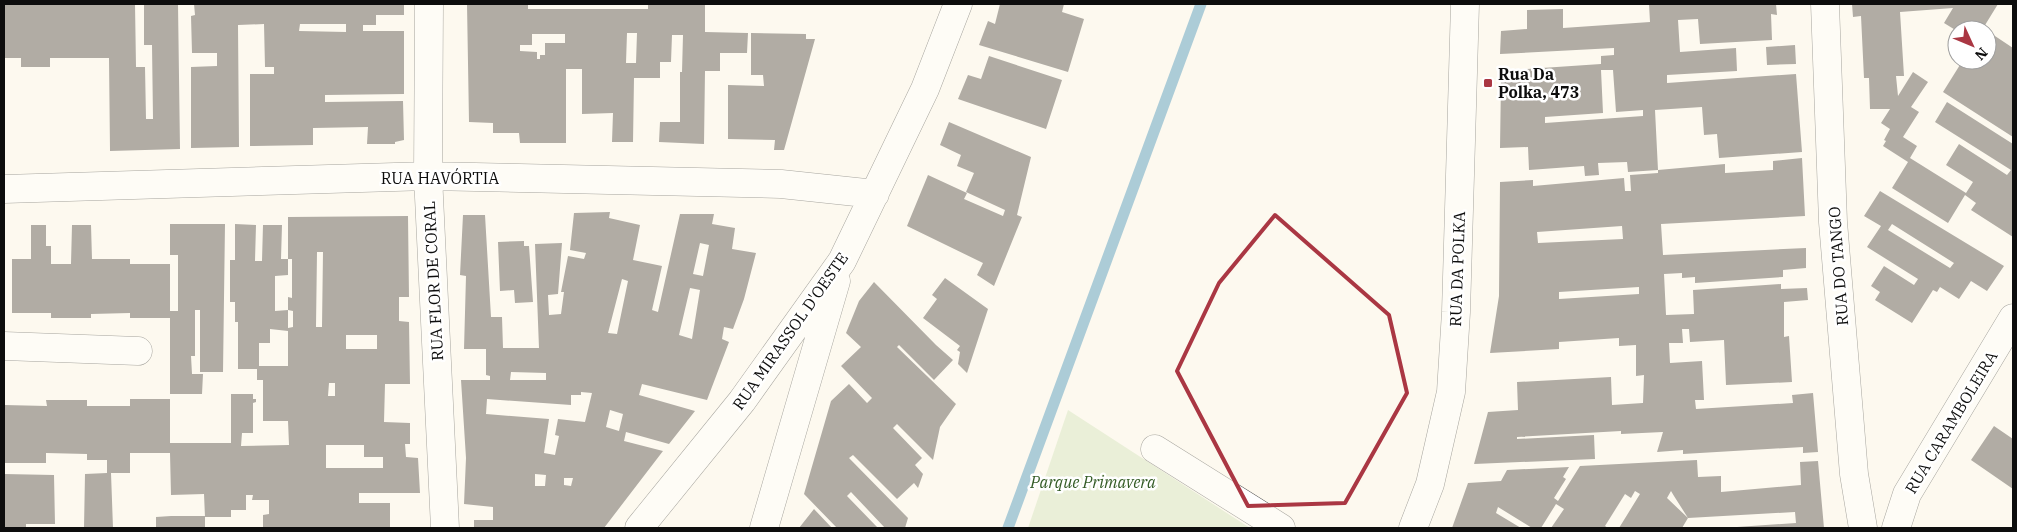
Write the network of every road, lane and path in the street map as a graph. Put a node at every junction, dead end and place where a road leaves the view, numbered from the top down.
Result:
1 (429, 4) edge
2 (958, 4) edge
3 (1465, 4) edge
4 (1825, 4) edge
5 (428, 176) junction
6 (4, 189) edge
7 (875, 194) junction
8 (842, 261) junction
9 (2013, 318) edge
10 (4, 346) edge
11 (138, 351) dead end
12 (1155, 449) dead end
13 (445, 528) edge
14 (639, 528) edge
15 (764, 528) edge
16 (1281, 528) edge
17 (1412, 528) edge
18 (1862, 528) edge
19 (1896, 528) edge

1 - 5 street, RUA FLOR DE CORAL
2 - 7 street, RUA MIRASSOL D'OESTE
3 - 17 street, RUA DA POLKA
4 - 18 street, RUA DO TANGO
5 - 6 street, RUA HAVÓRTIA
5 - 7 street, RUA HAVÓRTIA
5 - 13 street, RUA FLOR DE CORAL
7 - 8 street, RUA MIRASSOL D'OESTE
8 - 14 street, RUA MIRASSOL D'OESTE
8 - 15 street
9 - 19 street, RUA CARAMBOLEIRA
10 - 11 street
12 - 16 street

